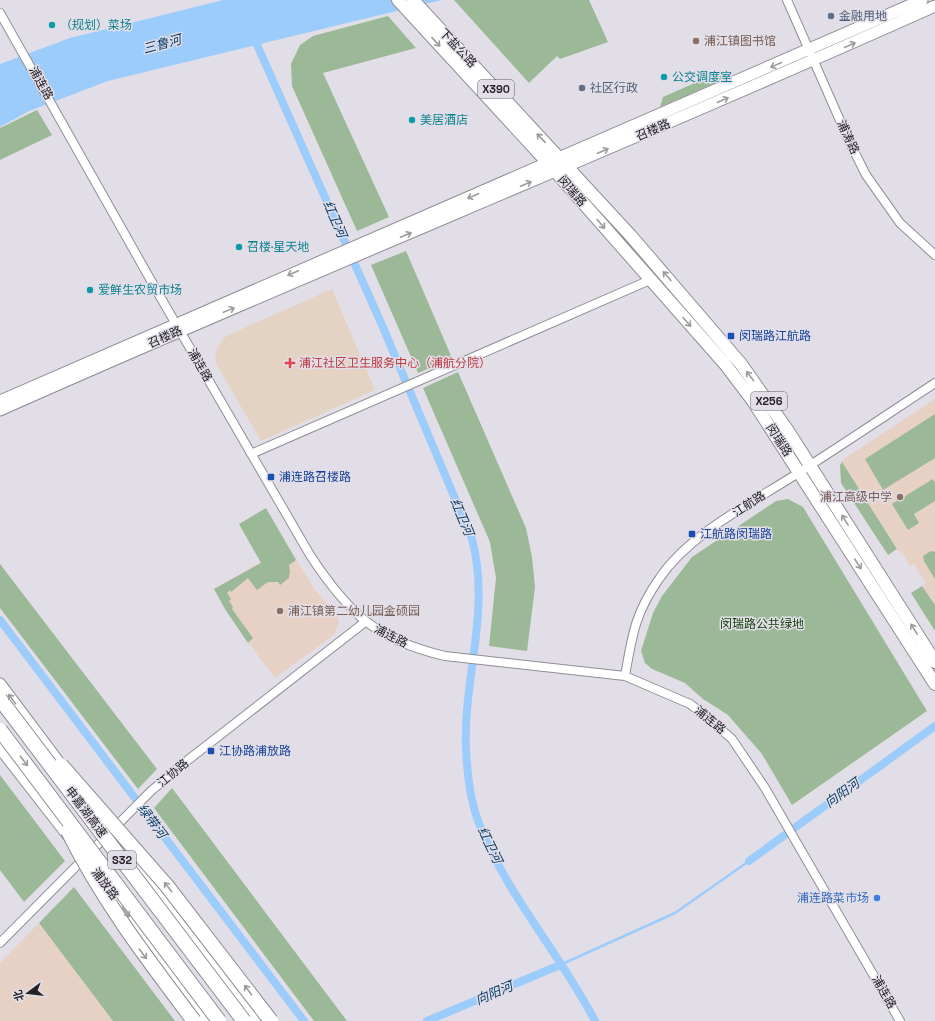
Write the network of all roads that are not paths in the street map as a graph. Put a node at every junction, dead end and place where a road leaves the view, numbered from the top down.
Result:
1 (398, 0) edge
2 (413, 0) edge
3 (787, 0) edge
4 (922, 0) edge
5 (935, 6) edge
6 (0, 13) edge
7 (809, 50) junction
8 (814, 61) junction
9 (564, 162) junction
10 (551, 168) junction
11 (935, 256) edge
12 (650, 280) junction
13 (178, 326) junction
14 (935, 383) edge
15 (0, 401) edge
16 (0, 410) edge
17 (251, 454) junction
18 (810, 464) junction
19 (799, 472) junction
20 (365, 622) junction
21 (935, 662) edge
22 (626, 676) junction
23 (0, 684) edge
24 (935, 684) edge
25 (0, 699) edge
26 (13, 716) junction
27 (0, 730) edge
28 (0, 748) edge
29 (53, 800) junction
30 (111, 832) junction
31 (85, 858) junction
32 (0, 943) edge
33 (194, 1021) edge
34 (208, 1021) edge
35 (220, 1021) edge
36 (244, 1021) edge
37 (254, 1021) edge
38 (271, 1021) edge
39 (900, 1021) edge

1 -> 10 main road, 下盐公路 / X390
9 -> 2 main road, 下盐公路 / X390
3 - 7 street, 浦涛路
4 - 7 street, 召楼路
8 -> 5 street, 召楼路
6 - 13 street, 浦连路
7 - 8 street, 浦涛路
7 -> 9 street, 召楼路
9 -> 8 street, 召楼路
8 - 11 street, 浦涛路
9 - 10 street, 召楼路
18 -> 9 main road, 闵瑞路 / X256
10 -> 12 main road, 闵瑞路 / X256
10 - 13 street, 召楼路
12 - 17 street
12 -> 19 main road, 闵瑞路 / X256
13 - 15 street, 召楼路
13 - 16 street, 召楼路
13 - 17 street, 浦连路
14 - 18 street, 江航路
17 - 20 street, 浦连路
18 - 19 street, 江航路
21 -> 18 main road, 闵瑞路 / X256
19 - 22 street, 江航路
19 -> 24 main road, 闵瑞路 / X256
20 - 22 street, 浦连路
20 - 30 street, 江协路
22 - 39 street, 浦连路
30 -> 23 street
25 - 26 highway, 申嘉湖高速 / S32, bridge
26 - 36 highway, 申嘉湖高速 / S32, bridge
38 -> 26 highway, bridge
27 -> 29 highway, 申嘉湖高速 / S32, bridge
28 - 31 street, 浦放路
29 -> 33 highway, bridge
29 - 35 highway, 申嘉湖高速 / S32, bridge
30 - 31 street, 江协路
30 - 37 street
31 - 32 street, 江协路
31 -> 34 street, 浦放路

